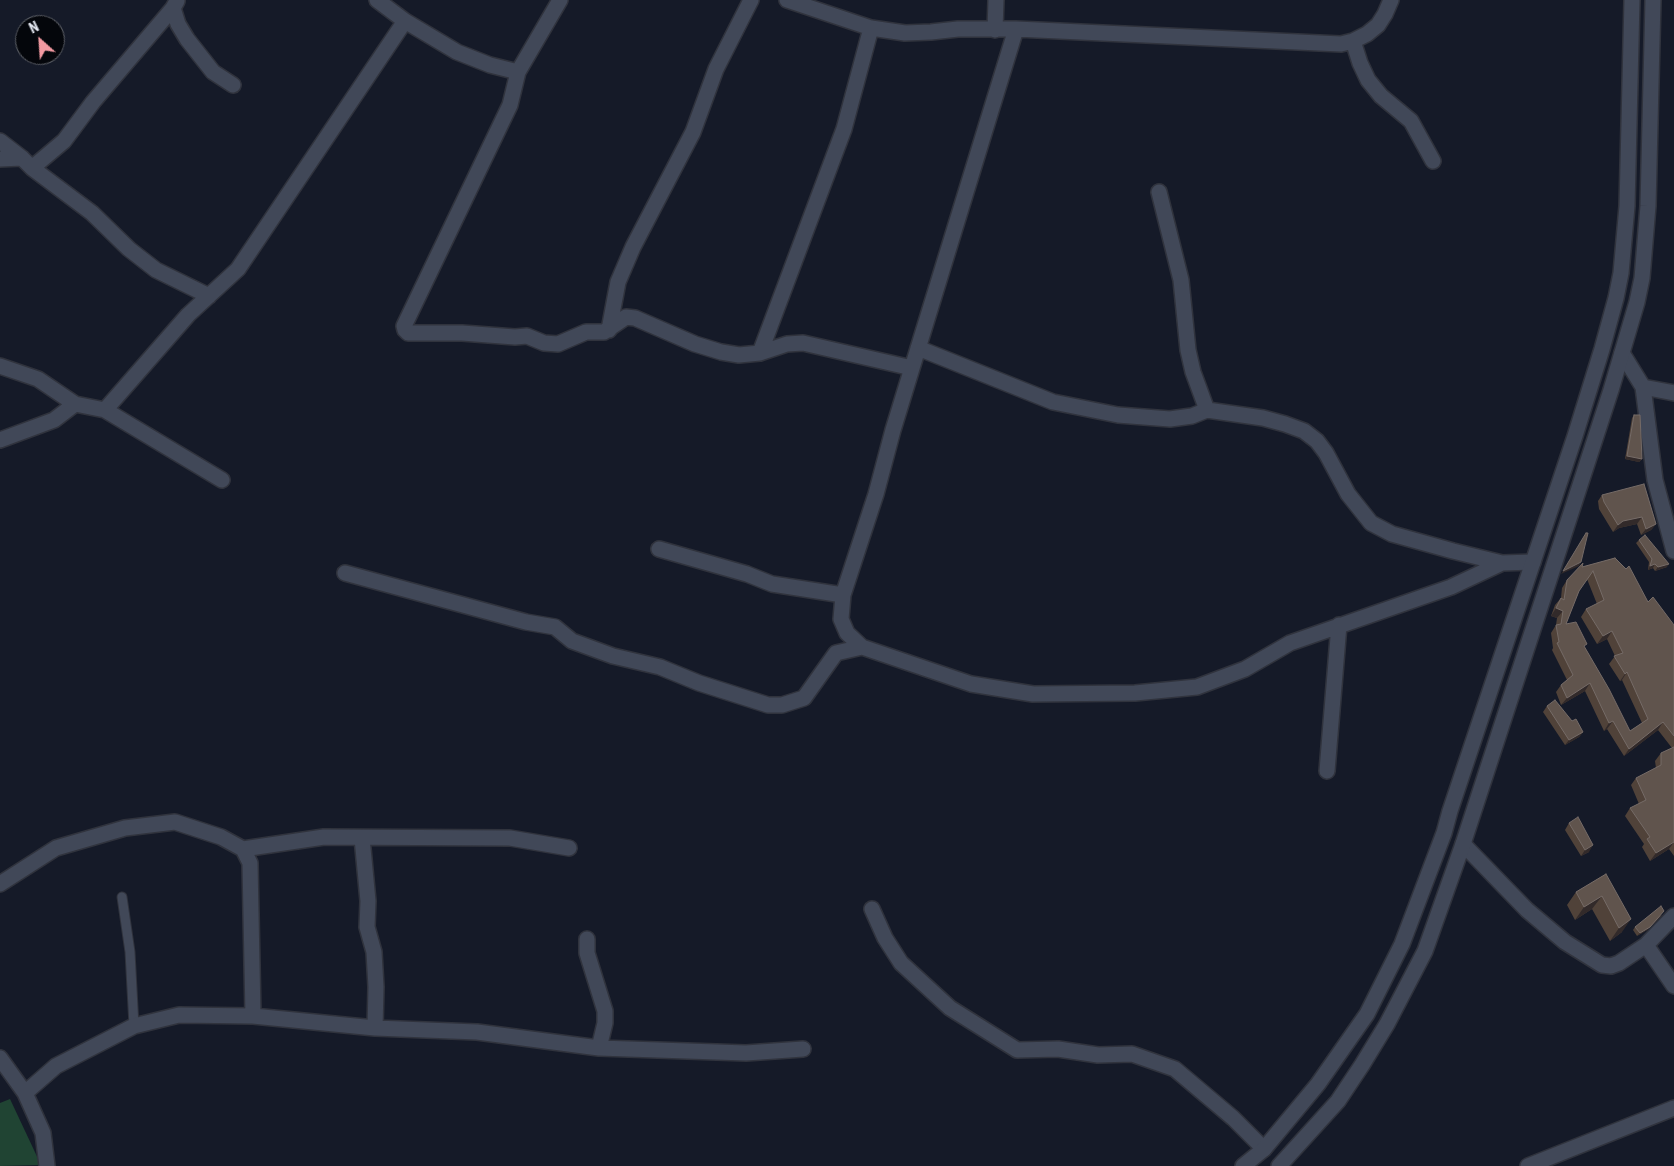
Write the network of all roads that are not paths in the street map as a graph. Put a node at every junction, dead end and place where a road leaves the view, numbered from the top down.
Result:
1 (377, 0) edge
2 (560, 0) edge
3 (751, 0) edge
4 (787, 0) edge
5 (996, 0) edge
6 (1391, 0) edge
7 (1632, 0) edge
8 (1653, 0) edge
9 (175, 4) edge
10 (405, 21) junction
11 (871, 28) junction
12 (1016, 29) junction
13 (995, 30) junction
14 (1354, 41) junction
15 (518, 72) junction
16 (233, 85) dead end
17 (0, 142) edge
18 (0, 159) edge
19 (1433, 161) dead end
20 (27, 163) junction
21 (1159, 192) dead end
22 (209, 296) junction
23 (610, 330) junction
24 (918, 348) junction
25 (760, 353) junction
26 (1622, 353) junction
27 (0, 366) edge
28 (912, 368) junction
29 (1643, 387) junction
30 (1674, 393) edge
31 (75, 404) junction
32 (106, 410) junction
33 (1207, 410) junction
34 (0, 440) edge
35 (222, 480) dead end
36 (659, 550) dead end
37 (1674, 551) edge
38 (1533, 562) junction
39 (1502, 563) junction
40 (345, 573) dead end
41 (843, 595) junction
42 (1339, 625) junction
43 (862, 647) junction
44 (1327, 771) dead end
45 (362, 838) junction
46 (1463, 844) junction
47 (569, 848) dead end
48 (243, 849) junction
49 (0, 884) edge
50 (122, 897) dead end
51 (872, 909) dead end
52 (1674, 916) edge
53 (587, 939) dead end
54 (1402, 944) junction
55 (1646, 945) junction
56 (1425, 951) junction
57 (1674, 986) edge
58 (253, 1016) junction
59 (134, 1026) junction
60 (375, 1028) junction
61 (599, 1048) junction
62 (803, 1049) dead end
63 (0, 1058) edge
64 (25, 1093) junction
65 (1674, 1108) edge
66 (1264, 1149) junction
67 (47, 1166) edge
68 (1243, 1166) edge
69 (1279, 1166) edge
70 (1528, 1166) edge

1 - 10 street
2 - 15 street
3 - 23 street
4 - 11 street
5 - 13 street
6 - 14 street
7 - 38 street
8 - 26 street
9 - 16 street
9 - 20 street
10 - 15 street
10 - 22 street
11 - 13 street
11 - 25 street
12 - 13 street
12 - 14 street
12 - 24 street
14 - 19 street
15 - 23 street
17 - 20 street
18 - 20 street
20 - 22 street
21 - 33 street
22 - 32 street
23 - 25 street
24 - 28 street
24 - 33 street
25 - 28 street
26 - 29 street
26 - 46 street
27 - 31 street
28 - 41 street
29 - 30 street
29 - 37 street
31 - 32 street
31 - 34 street
32 - 35 street
33 - 39 street
36 - 41 street
38 - 39 street
38 - 54 street
39 - 42 street
40 - 43 street
41 - 43 street
42 - 43 street
42 - 44 street
45 - 47 street
45 - 48 street
45 - 60 street
46 - 55 street
46 - 56 street
48 - 49 street
48 - 58 street
50 - 59 lane
51 - 66 street
52 - 55 street
53 - 61 street
54 - 56 street
54 - 66 street
55 - 57 street
56 - 69 street
58 - 59 street
58 - 60 street
59 - 64 street
60 - 61 street
61 - 62 street
63 - 64 street
64 - 67 street
65 - 70 street
66 - 68 street

